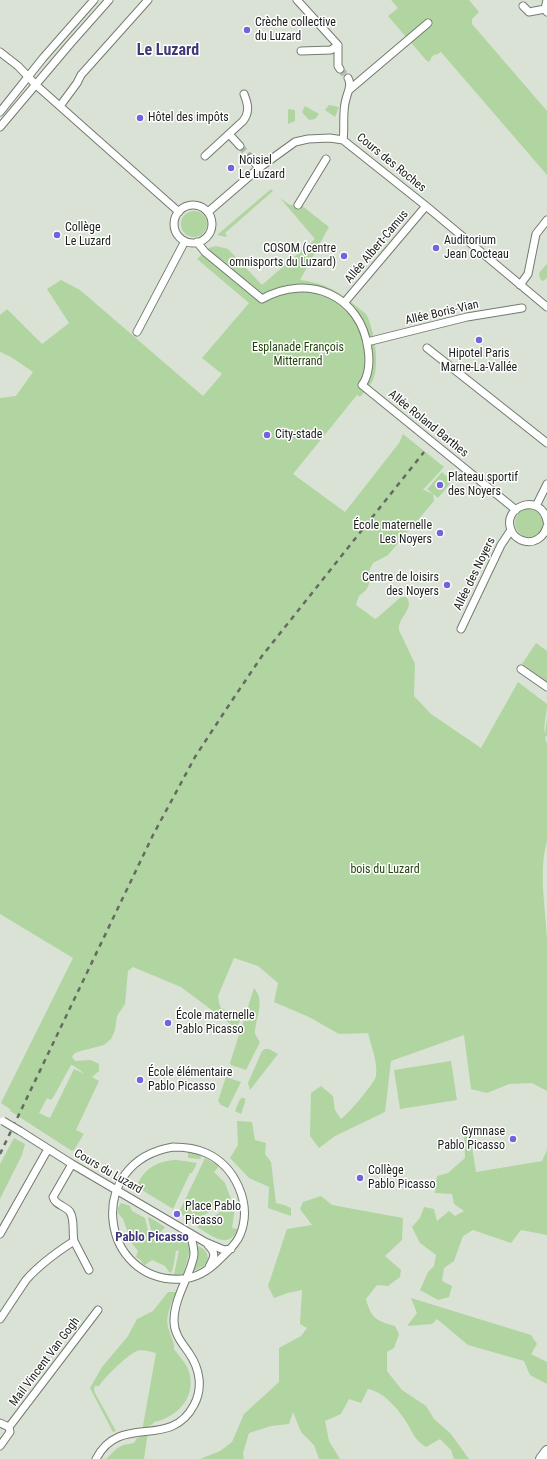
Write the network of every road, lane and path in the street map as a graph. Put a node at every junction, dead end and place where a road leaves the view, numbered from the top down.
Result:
1 (94, 0) edge
2 (109, 0) edge
3 (148, 0) edge
4 (297, 0) edge
5 (547, 0) edge
6 (523, 6) dead end
7 (546, 10) edge
8 (428, 23) dead end
9 (338, 45) junction
10 (301, 51) dead end
11 (0, 52) edge
12 (340, 69) tunnel mouth
13 (28, 76) junction
14 (348, 78) tunnel mouth
15 (36, 85) junction
16 (349, 90) junction
17 (244, 94) dead end
18 (60, 106) junction
19 (0, 112) edge
20 (0, 127) edge
21 (229, 134) junction
22 (343, 140) junction
23 (240, 146) tunnel mouth
24 (205, 156) dead end
25 (250, 158) tunnel mouth
26 (326, 159) dead end
27 (259, 168) junction
28 (298, 205) dead end
29 (426, 206) junction
30 (179, 212) junction
31 (208, 212) junction
32 (547, 220) edge
33 (185, 241) junction
34 (197, 242) junction
35 (520, 285) junction
36 (344, 303) junction
37 (547, 307) edge
38 (522, 308) dead end
39 (137, 332) dead end
40 (368, 342) junction
41 (427, 348) dead end
42 (547, 442) edge
43 (547, 484) edge
44 (536, 506) junction
45 (516, 510) junction
46 (547, 521) edge
47 (547, 526) edge
48 (511, 530) junction
49 (545, 538) edge
50 (460, 629) dead end
51 (521, 669) dead end
52 (547, 687) edge
53 (1, 1120) edge
54 (48, 1149) junction
55 (72, 1164) junction
56 (117, 1190) junction
57 (190, 1233) junction
58 (0, 1234) edge
59 (74, 1241) junction
60 (205, 1242) junction
61 (231, 1249) junction
62 (209, 1269) junction
63 (88, 1270) dead end
64 (187, 1278) junction
65 (98, 1310) dead end
66 (1, 1317) edge
67 (0, 1423) edge
68 (9, 1427) junction
69 (0, 1446) edge
70 (547, 1451) edge
71 (96, 1459) edge
72 (541, 1459) edge

1 - 13 street
2 - 15 street
3 - 18 street
4 - 9 street
5 - 7 street
6 - 7 street
8 - 16 street
9 - 10 street
9 - 12 street
11 - 13 street
13 - 15 street
13 - 19 street
14 - 16 street
15 - 18 street
15 - 20 street
16 - 22 street
17 - 21 street
18 - 30 street
21 - 23 street
21 - 24 street
22 - 27 street, Cours des Roches
22 - 29 street, Cours des Roches
25 - 27 street
26 - 28 street
27 - 31 street, Cours des Roches
29 - 35 street, Cours des Roches
29 - 36 street, Allée Albert-Camus
30 - 31 street
30 - 33 street
31 - 34 street
32 - 35 street
33 - 34 street
33 - 39 street
34 - 36 street
35 - 37 street, Cours des Roches
36 - 40 street
38 - 40 street, Allée Boris-Vian
40 - 45 street, Allée Roland Barthes
41 - 42 street
43 - 44 street
44 - 45 street
44 - 46 street
45 - 48 street
47 - 49 street
48 - 49 street
48 - 50 street, Allée des Noyers
51 - 52 street
53 - 54 street, Cours du Luzard, bridge
54 - 55 street, Cours du Luzard
54 - 58 street
55 - 56 street, Cours du Luzard
55 - 59 street
56 - 57 street, Cours du Luzard
56 - 61 street
56 - 64 street
57 - 60 street, Cours du Luzard
57 - 64 street
59 - 63 street
59 - 66 street
60 - 61 street, Cours du Luzard
60 - 62 street
61 - 62 street
62 - 64 street
64 - 71 street
65 - 68 street, Mail Vincent Van Gogh
67 - 68 street
68 - 69 street, Mail Vincent Van Gogh
70 - 72 street

